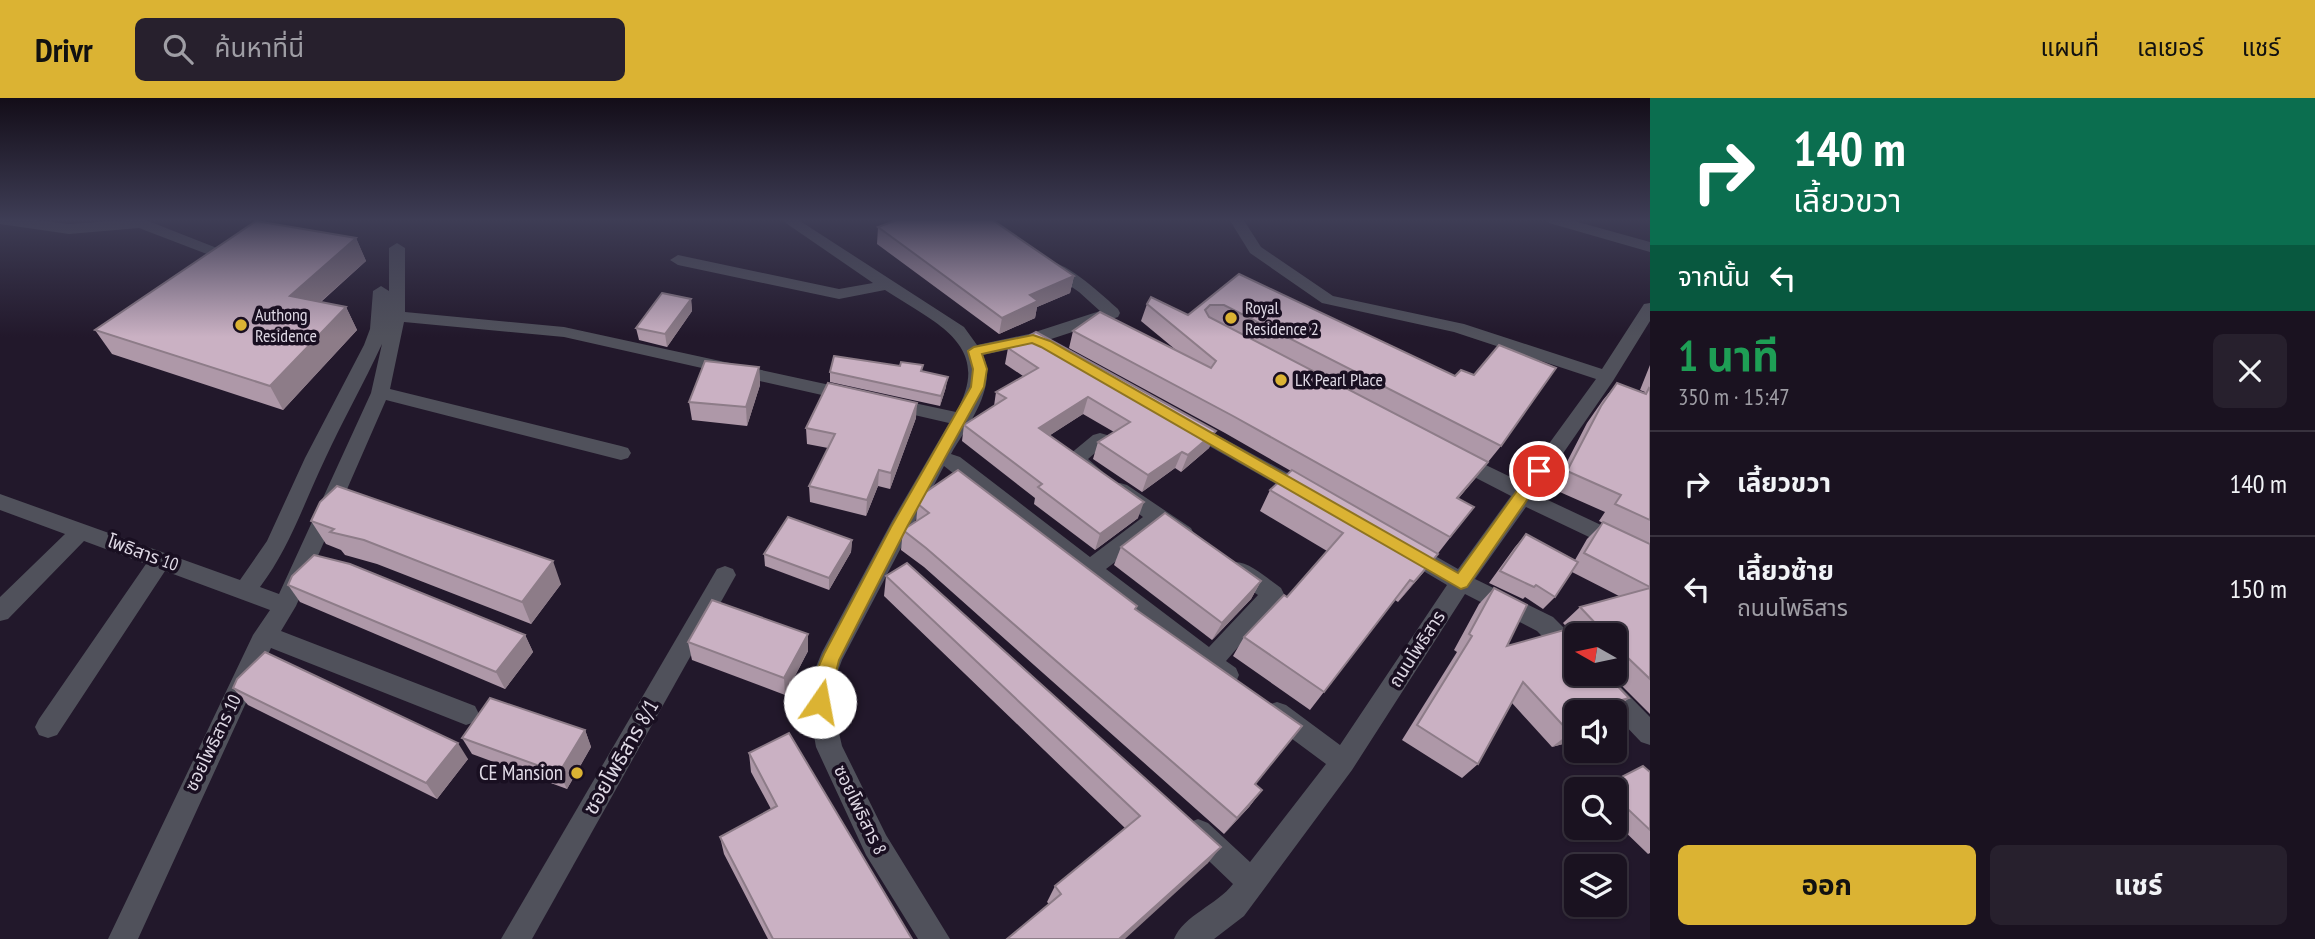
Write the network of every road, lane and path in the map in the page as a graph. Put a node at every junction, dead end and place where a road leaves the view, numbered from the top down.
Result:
1 (397, 258) edge
2 (847, 258) edge
3 (1041, 258) edge
4 (1267, 258) edge
5 (678, 260) dead end
6 (888, 285) junction
7 (381, 291) dead end
8 (1650, 308) edge
9 (397, 316) junction
10 (1033, 339) junction
11 (974, 351) junction
12 (1058, 351) edge
13 (1607, 385) junction
14 (380, 393) junction
15 (1173, 416) edge
16 (960, 419) junction
17 (1100, 440) edge
18 (1441, 451) edge
19 (621, 453) dead end
20 (940, 458) junction
21 (1523, 494) junction
22 (0, 502) edge
23 (1322, 502) edge
24 (1158, 517) junction
25 (81, 531) junction
26 (1392, 542) edge
27 (1650, 558) edge
28 (161, 560) junction
29 (882, 560) junction
30 (1091, 568) junction
31 (906, 570) edge
32 (726, 575) dead end
33 (1461, 582) junction
34 (245, 590) junction
35 (285, 606) junction
36 (0, 612) edge
37 (265, 635) junction
38 (1564, 644) edge
39 (1210, 663) junction
40 (1604, 686) edge
41 (466, 714) dead end
42 (48, 727) dead end
43 (1650, 734) edge
44 (1343, 762) junction
45 (1185, 820) edge
46 (1252, 883) junction
47 (124, 939) edge
48 (516, 939) edge
49 (935, 939) edge
50 (1189, 939) edge

1 - 9 street, ซอยโพธิสาร 10
2 - 6 street
3 - 10 street
4 - 13 street
5 - 6 street
6 - 11 street
7 - 34 street
8 - 13 street, ถนนโพธิสาร
9 - 14 street, ซอยโพธิสาร 10
9 - 16 street
10 - 11 street
10 - 12 street
11 - 16 street, ซอยโพธิสาร 8
13 - 21 street, ถนนโพธิสาร
14 - 19 street
14 - 35 street, ซอยโพธิสาร 10
15 - 23 street
16 - 20 street, ซอยโพธิสาร 8
17 - 24 street
18 - 21 street
20 - 29 street, ซอยโพธิสาร 8
20 - 30 street
21 - 27 street
21 - 33 street, ถนนโพธิสาร
22 - 25 street, โพธิสาร 10
24 - 30 street
24 - 39 street
25 - 28 street, โพธิสาร 10
25 - 36 street
26 - 33 street
28 - 34 street, โพธิสาร 10
28 - 42 street
29 - 31 street
29 - 49 street, ซอยโพธิสาร 8
30 - 39 street
32 - 48 street, ซอยโพธิสาร 8/1
33 - 38 street
33 - 44 street, ถนนโพธิสาร
34 - 35 street, โพธิสาร 10
35 - 37 street, ซอยโพธิสาร 10
37 - 41 street
37 - 47 street, ซอยโพธิสาร 10
39 - 44 street
40 - 43 street
44 - 46 street, ถนนโพธิสาร
45 - 46 street
46 - 50 street, ถนนโพธิสาร

